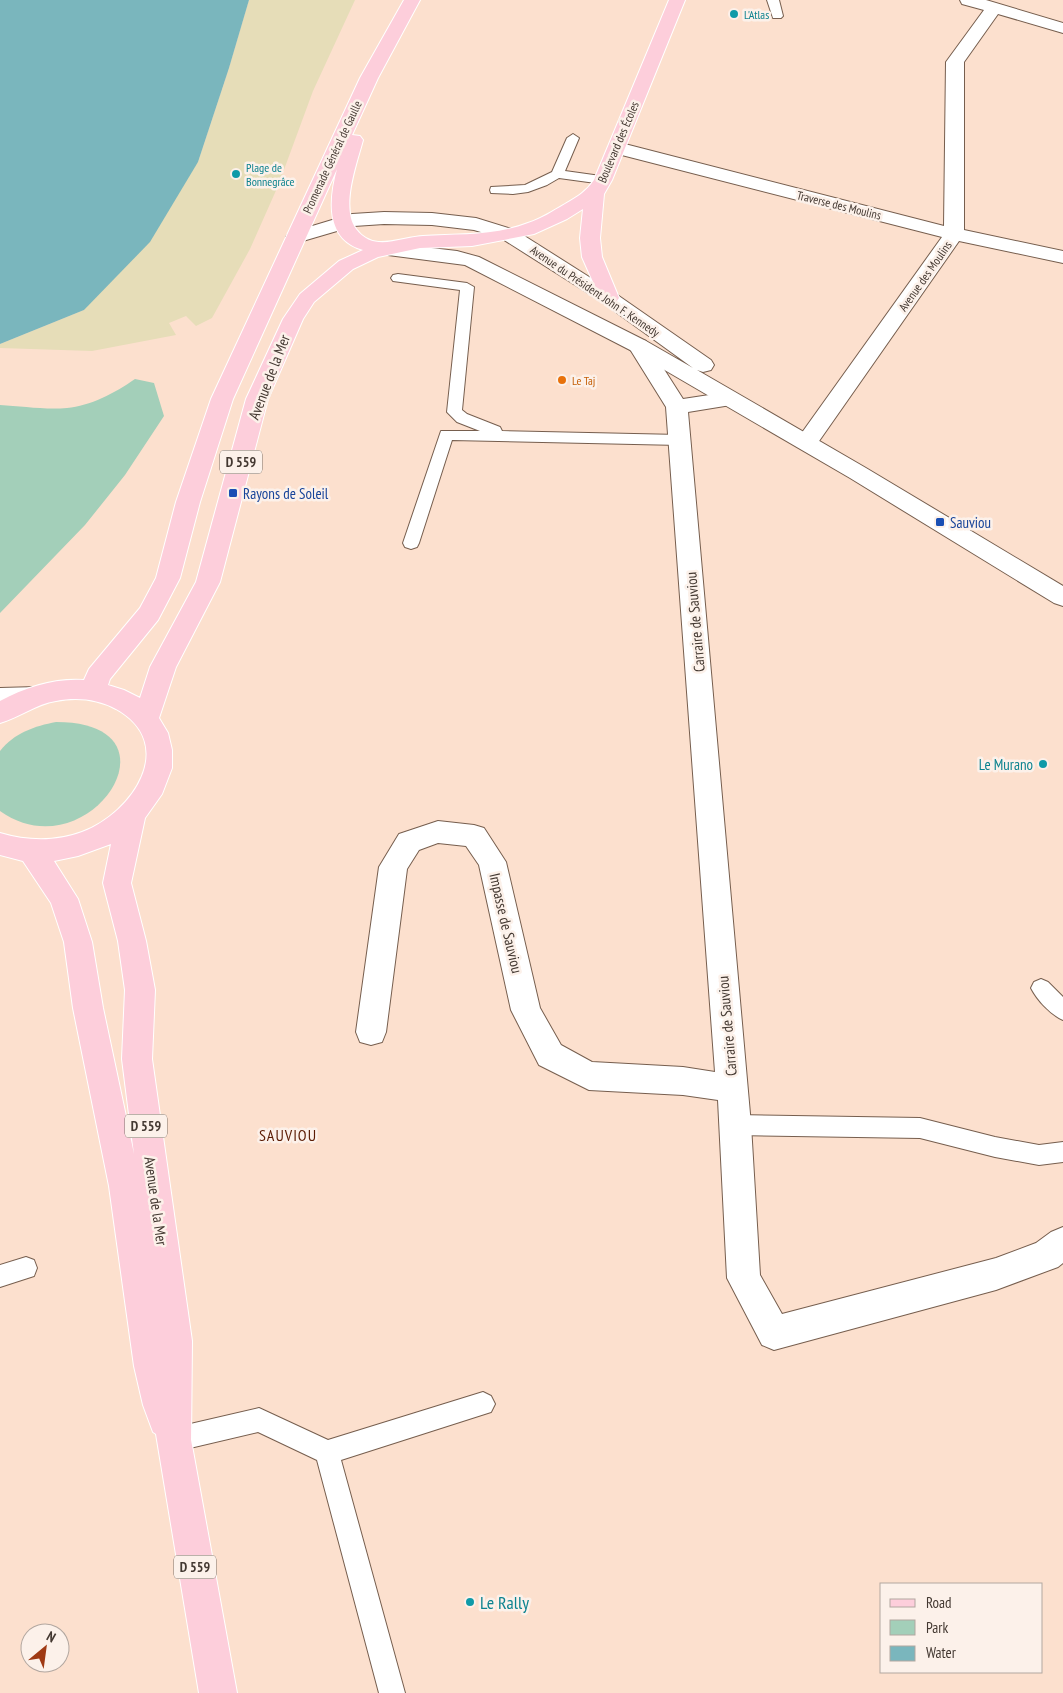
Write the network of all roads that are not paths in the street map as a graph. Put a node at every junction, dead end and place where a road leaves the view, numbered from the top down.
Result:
1 (412, 0) edge
2 (677, 0) edge
3 (773, 0) edge
4 (968, 0) edge
5 (994, 8) junction
6 (777, 16) dead end
7 (1063, 28) edge
8 (369, 78) junction
9 (572, 138) dead end
10 (617, 148) junction
11 (557, 174) junction
12 (599, 187) junction
13 (496, 190) dead end
14 (342, 223) junction
15 (508, 234) junction
16 (954, 234) junction
17 (296, 237) junction
18 (388, 249) junction
19 (1063, 257) edge
20 (398, 278) dead end
21 (608, 298) junction
22 (639, 346) junction
23 (729, 399) junction
24 (677, 408) junction
25 (508, 436) junction
26 (809, 439) junction
27 (680, 440) junction
28 (858, 473) junction
29 (411, 543) dead end
30 (1063, 597) edge
31 (94, 691) junction
32 (41, 694) junction
33 (0, 695) edge
34 (0, 713) edge
35 (146, 718) junction
36 (132, 815) junction
37 (0, 844) edge
38 (31, 851) junction
39 (1040, 988) dead end
40 (1063, 1011) edge
41 (371, 1032) dead end
42 (732, 1088) junction
43 (735, 1125) junction
44 (1063, 1152) edge
45 (1063, 1243) edge
46 (26, 1268) dead end
47 (0, 1276) edge
48 (483, 1404) dead end
49 (173, 1440) junction
50 (327, 1452) junction
51 (218, 1693) edge
52 (392, 1693) edge

1 - 8 main road, Promenade Général de Gaulle
2 - 10 main road, Boulevard des Écoles
3 - 6 lane
4 - 5 street
5 - 7 street
5 - 16 street, Avenue des Moulins
8 - 14 main road, Promenade Général de Gaulle
8 - 17 main road, Promenade Général de Gaulle
9 - 11 lane
10 - 12 main road, Boulevard des Écoles
10 - 16 street, Traverse des Moulins
11 - 12 lane
11 - 13 lane
12 - 15 main road, Boulevard des Écoles
12 - 21 main road
14 - 15 street, Avenue du Président John F. Kennedy
14 - 17 street, Avenue du Président John F. Kennedy
14 - 18 main road
15 - 18 main road, Boulevard des Écoles
15 - 21 street, Avenue du Président John F. Kennedy
16 - 19 street, Traverse des Moulins
16 - 26 street, Avenue des Moulins
17 - 31 main road, Avenue de la Mer / D 559
18 - 22 street, Avenue du Président John F. Kennedy
18 - 35 main road, Avenue de la Mer / D 559
20 - 25 lane
21 - 26 street, Avenue du Président John F. Kennedy
22 - 23 street, Avenue du Président John F. Kennedy
22 - 24 street, Carraire de Sauviou
23 - 24 street
23 - 28 street, Avenue du Président John F. Kennedy
24 - 27 street, Carraire de Sauviou
25 - 27 lane
25 - 29 lane
26 - 28 street, Avenue du Président John F. Kennedy
27 - 42 street, Carraire de Sauviou
28 - 30 street, Avenue du Président John F. Kennedy
31 - 32 main road
31 - 35 main road
32 - 33 lane
32 - 34 main road
35 - 36 main road
36 - 38 main road
36 - 49 main road, Avenue de la Mer / D 559
37 - 38 main road
38 - 49 main road, Avenue de la Mer / D 559
39 - 40 lane
41 - 42 street, Impasse de Sauviou
42 - 43 street, Carraire de Sauviou
43 - 44 lane
43 - 45 street, Carraire de Sauviou
46 - 47 lane
48 - 50 lane
49 - 50 lane
49 - 51 main road, Avenue de la Mer / D 559
50 - 52 lane

